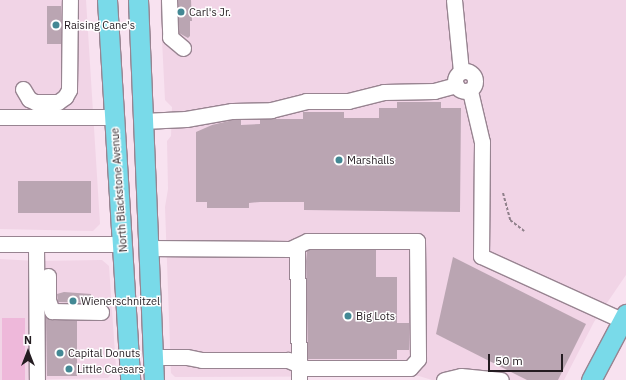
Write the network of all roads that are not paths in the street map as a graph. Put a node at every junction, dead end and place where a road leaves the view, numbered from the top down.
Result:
1 (70, 0) edge
2 (108, 0) edge
3 (138, 0) edge
4 (169, 0) edge
5 (454, 0) edge
6 (183, 48) dead end
7 (458, 78) junction
8 (24, 89) dead end
9 (0, 117) edge
10 (114, 117) junction
11 (143, 121) junction
12 (0, 244) edge
13 (123, 244) junction
14 (36, 246) junction
15 (297, 246) junction
16 (148, 248) junction
17 (48, 276) dead end
18 (101, 312) dead end
19 (625, 319) edge
20 (153, 357) junction
21 (298, 365) junction
22 (37, 380) edge
23 (130, 380) edge
24 (154, 380) edge
25 (299, 380) edge
26 (444, 380) edge
27 (501, 380) edge
28 (591, 380) edge

1 - 8 street
2 - 10 main road, North Blackstone Avenue
3 - 11 main road
4 - 6 street
5 - 7 street
7 - 11 street
7 - 19 street
9 - 10 street
10 - 13 main road, North Blackstone Avenue
10 - 16 main road
11 - 16 main road
12 - 14 street
13 - 14 street
13 - 20 main road
13 - 23 main road, North Blackstone Avenue
14 - 22 street
15 - 16 street
15 - 21 street
15 - 21 street
16 - 20 main road
17 - 18 street
19 - 28 main road
20 - 21 street
20 - 24 main road
21 - 25 street
26 - 27 street

